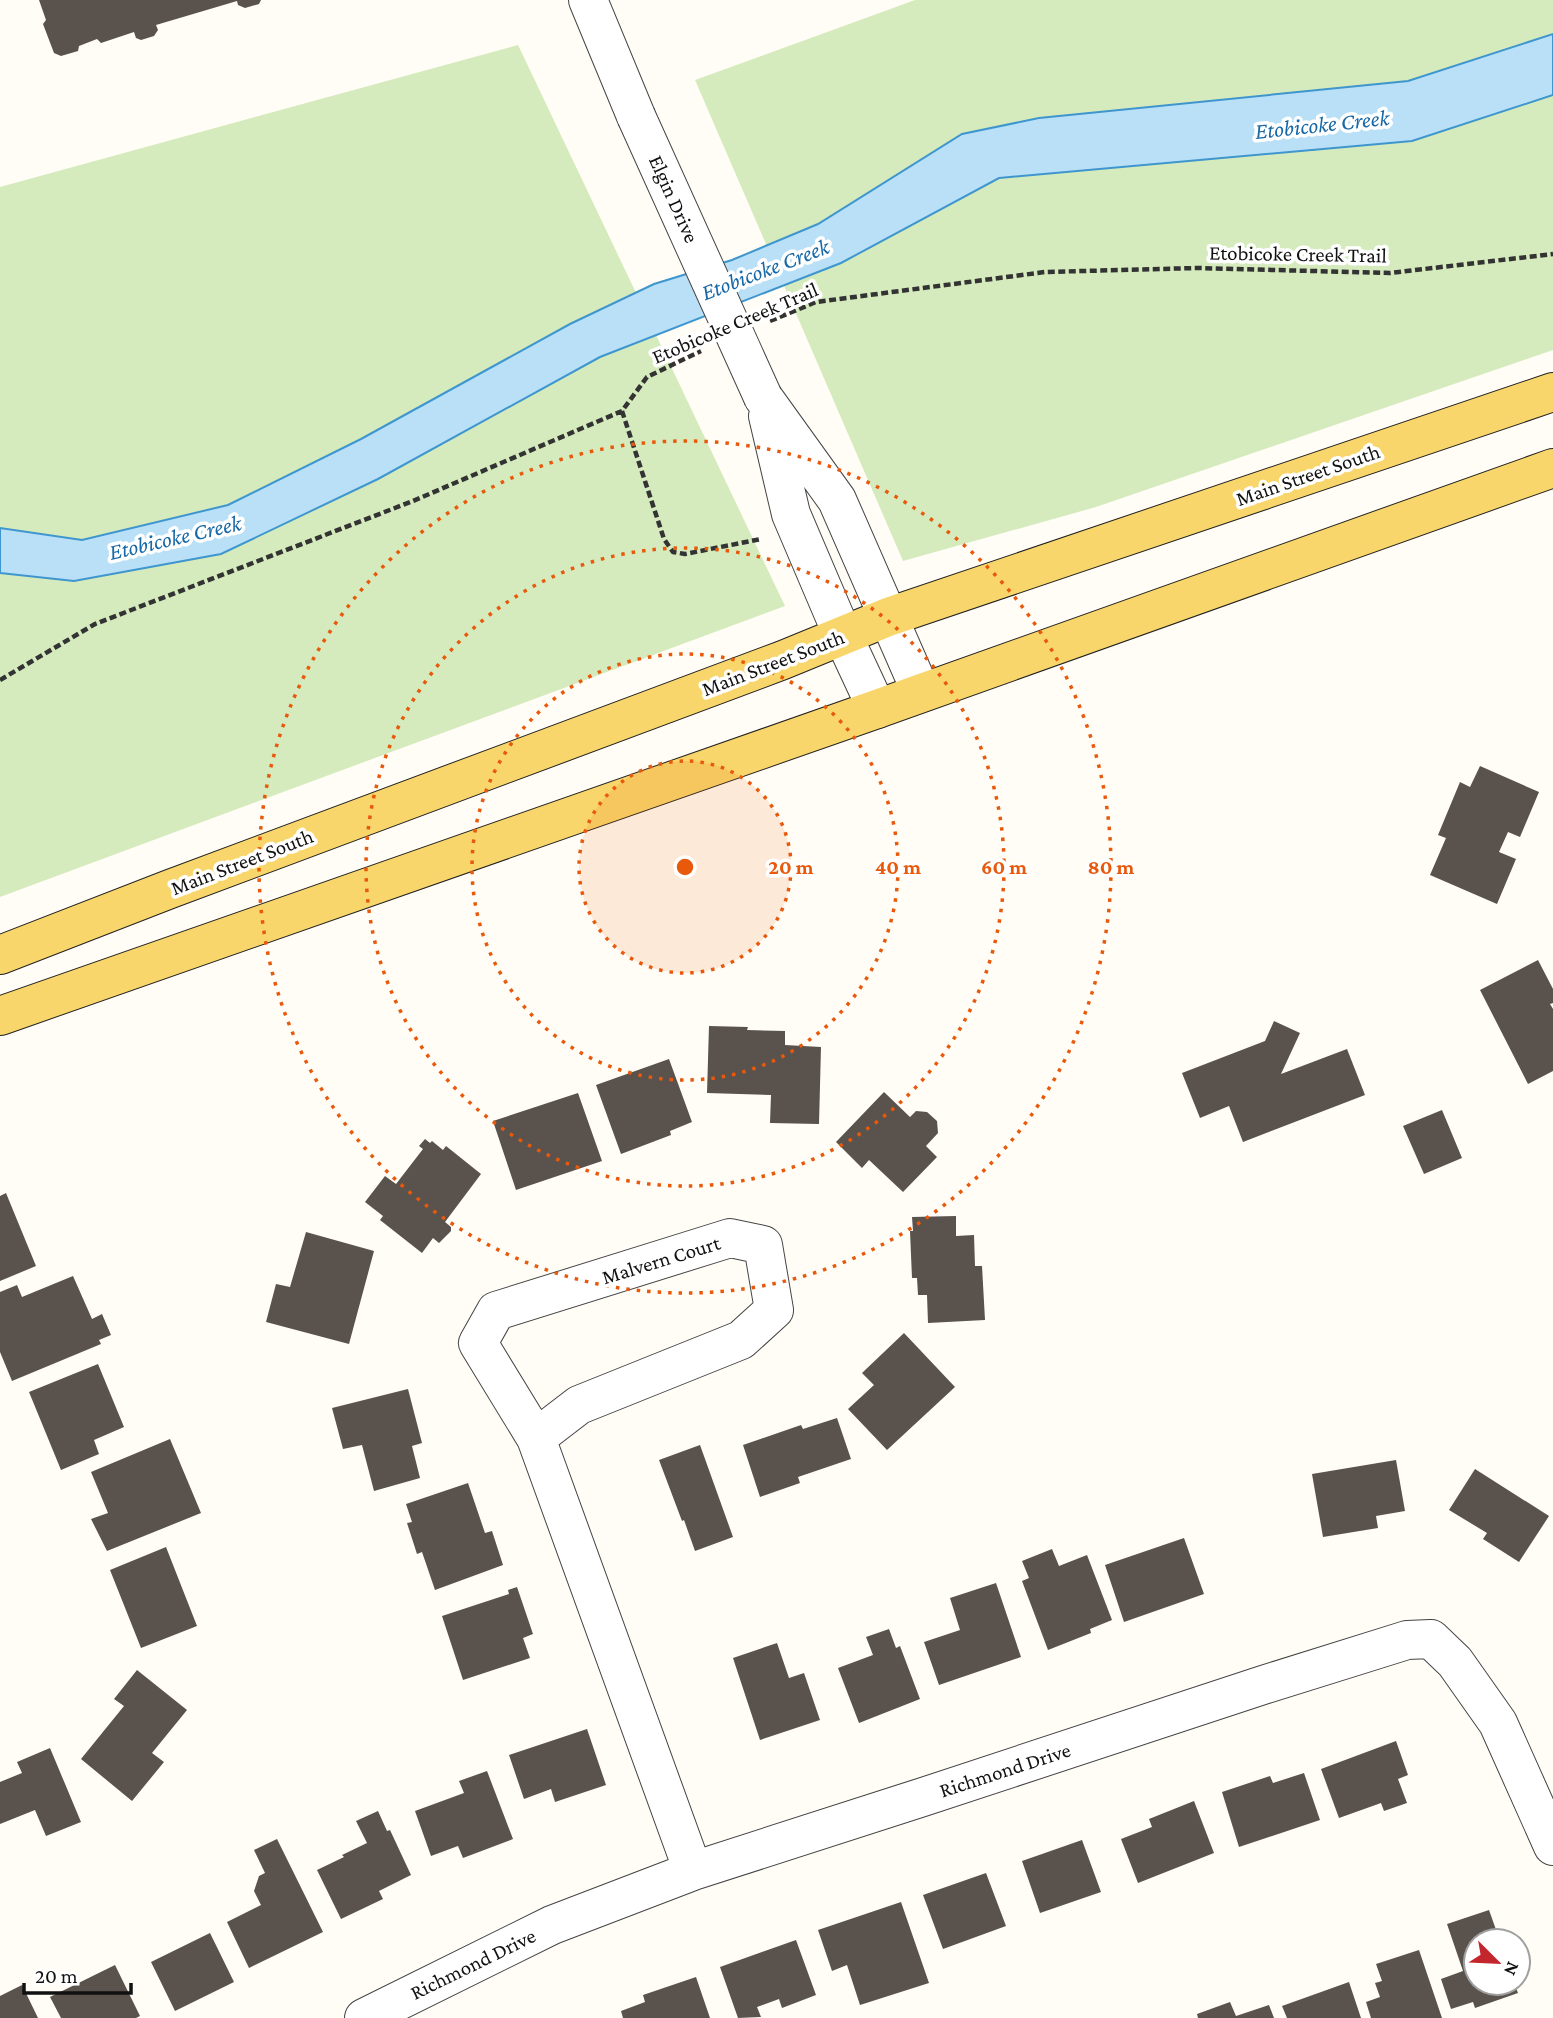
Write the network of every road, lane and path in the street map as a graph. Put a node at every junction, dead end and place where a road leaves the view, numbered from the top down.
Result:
1 (588, 0) edge
2 (1553, 254) edge
3 (769, 322) dead end
4 (711, 347) dead end
5 (1553, 392) edge
6 (763, 397) junction
7 (622, 411) junction
8 (1553, 468) edge
9 (772, 537) dead end
10 (888, 617) junction
11 (843, 636) junction
12 (0, 680) edge
13 (921, 692) junction
14 (877, 709) junction
15 (0, 955) edge
16 (0, 1016) edge
17 (536, 1438) junction
18 (1553, 1846) edge
19 (693, 1871) junction
20 (364, 2018) edge

1 - 6 street, Elgin Drive, bridge
2 - 3 path, Etobicoke Creek Trail
4 - 7 path, Etobicoke Creek Trail
5 - 10 main road, Main Street South
6 - 10 street, Elgin Drive
6 - 11 street, Elgin Drive
7 - 9 path
7 - 12 path
8 - 13 main road
10 - 11 main road, Main Street South
10 - 13 street, Elgin Drive
11 - 14 street, Elgin Drive
11 - 15 main road, Main Street South
13 - 14 main road
14 - 16 main road
17 - 17 street, Malvern Court
17 - 19 street, Malvern Court
18 - 19 street, Richmond Drive
19 - 20 street, Richmond Drive

